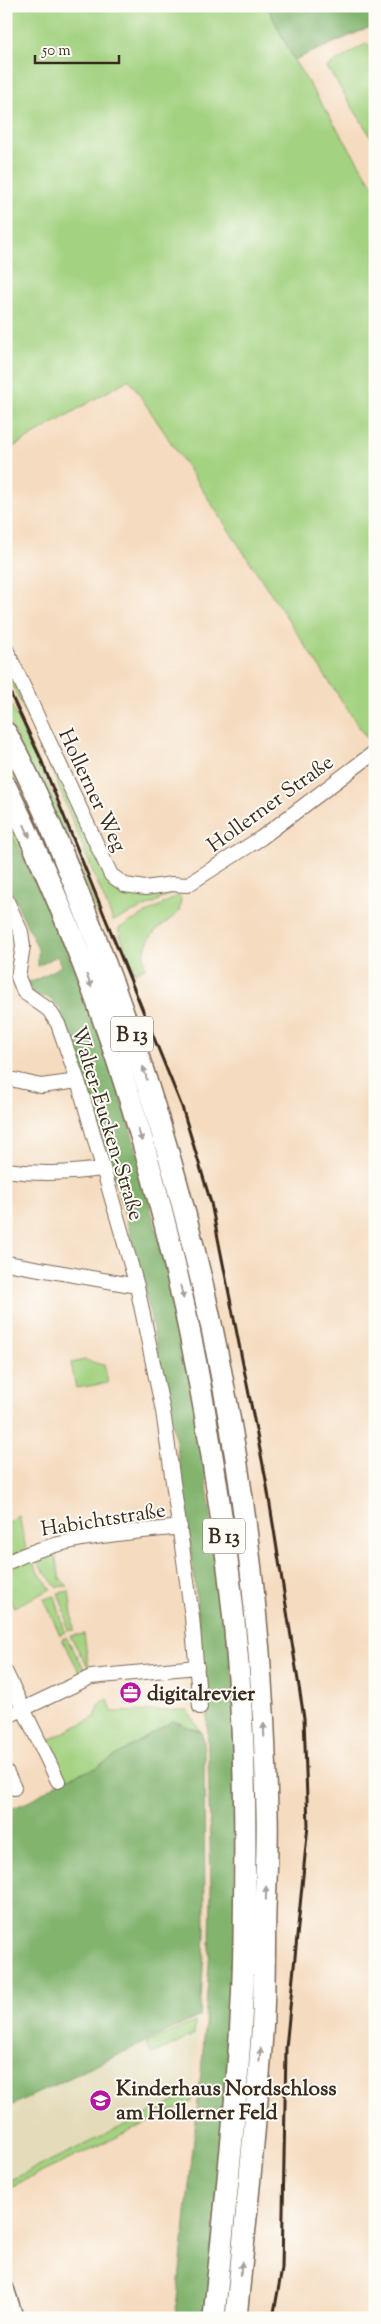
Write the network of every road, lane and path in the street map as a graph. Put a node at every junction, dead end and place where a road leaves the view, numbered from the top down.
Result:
1 (6, 649) edge
2 (6, 732) edge
3 (375, 752) edge
4 (6, 787) edge
5 (187, 885) joint
6 (6, 899) edge
7 (6, 1078) edge
8 (78, 1082) junction
9 (102, 1169) junction
10 (6, 1170) edge
11 (6, 1263) edge
12 (137, 1286) junction
13 (180, 1526) junction
14 (6, 1563) edge
15 (196, 1666) junction
16 (6, 1673) edge
17 (200, 1707) dead end
18 (24, 1709) junction
19 (6, 1717) edge
20 (6, 1771) edge
21 (58, 1781) dead end
22 (14, 1788) dead end
23 (6, 2290) edge
24 (15, 2318) edge
25 (214, 2318) edge
26 (236, 2318) edge

1 - 5 street, Hollerner Weg
26 -> 2 main road, B 13
3 - 5 street, Hollerner Straße
4 -> 25 main road, B 13
6 - 8 street, Walter-Eucken-Straße
7 - 8 street
8 - 9 street, Walter-Eucken-Straße
9 - 10 street
9 - 12 street, Walter-Eucken-Straße
11 - 12 street
12 - 13 street, Walter-Eucken-Straße
13 - 14 street, Habichtstraße
13 - 15 street, Walter-Eucken-Straße
15 - 17 street, Walter-Eucken-Straße
15 - 18 street
16 - 18 street
18 - 19 street
18 - 21 street
20 - 22 street
23 - 24 street

